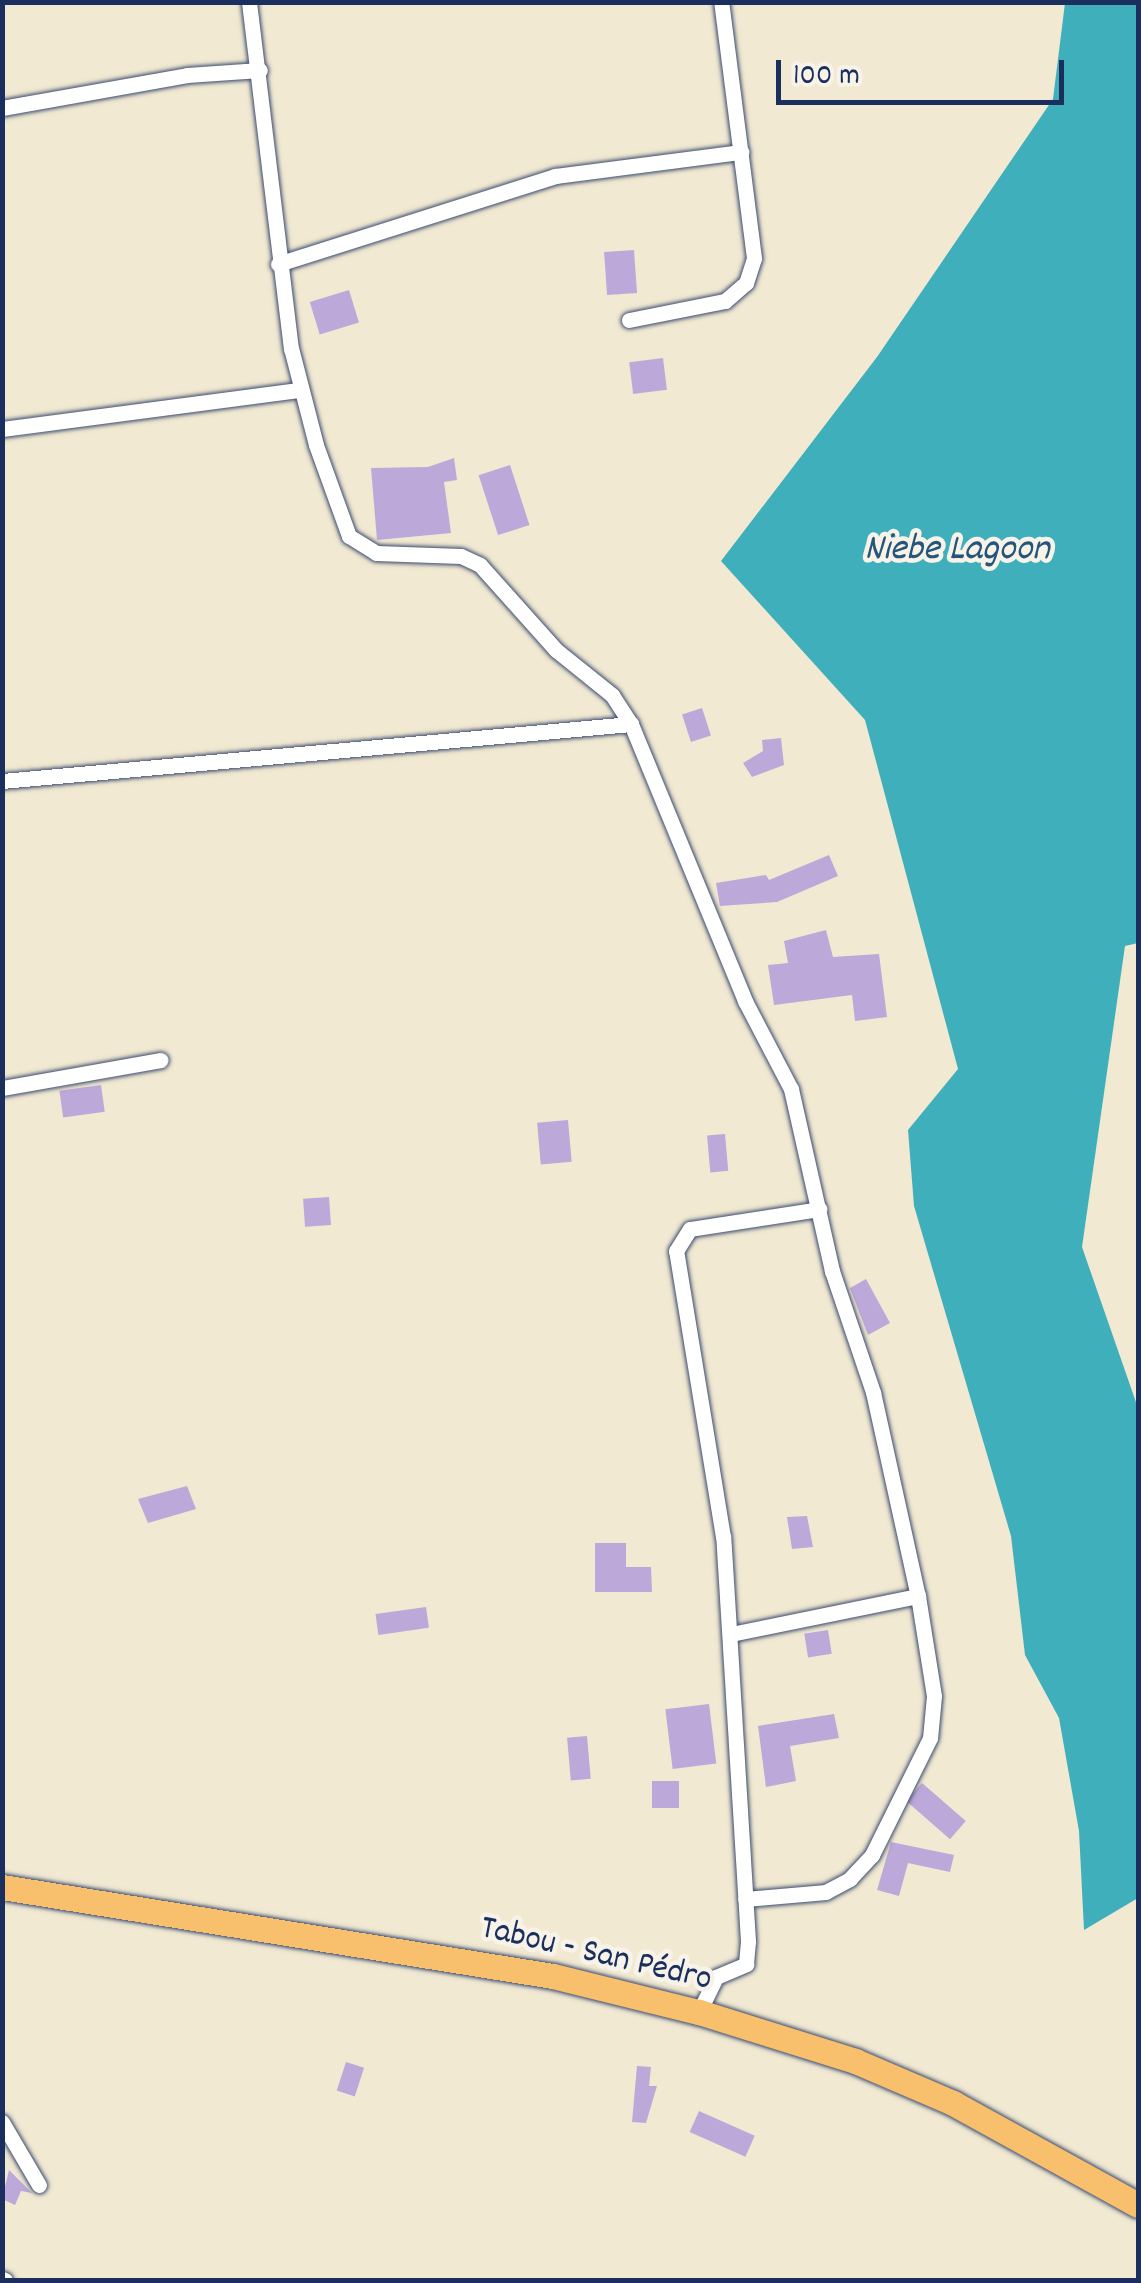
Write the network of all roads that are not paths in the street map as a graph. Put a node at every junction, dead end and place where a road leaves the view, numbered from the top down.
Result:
1 (249, 2) edge
2 (721, 2) edge
3 (260, 70) junction
4 (2, 108) edge
5 (741, 152) junction
6 (278, 264) junction
7 (629, 320) dead end
8 (300, 390) junction
9 (2, 430) edge
10 (631, 724) junction
11 (2, 782) edge
12 (161, 1060) dead end
13 (2, 1088) edge
14 (819, 1209) junction
15 (918, 1596) junction
16 (731, 1634) junction
17 (2, 1887) edge
18 (745, 1899) junction
19 (699, 2012) junction
20 (2, 2122) edge
21 (39, 2185) dead end
22 (1138, 2205) edge

1 - 3 street
2 - 5 street
3 - 4 street
3 - 6 street
5 - 6 street
5 - 7 street
6 - 8 street
8 - 9 street
8 - 10 street
10 - 11 street
10 - 14 street
12 - 13 street
14 - 15 street
14 - 16 street
15 - 16 street
15 - 18 street
16 - 18 street
17 - 19 main road, Tabou - San Pédro
18 - 19 street
19 - 22 main road, Tabou - San Pédro
20 - 21 street

